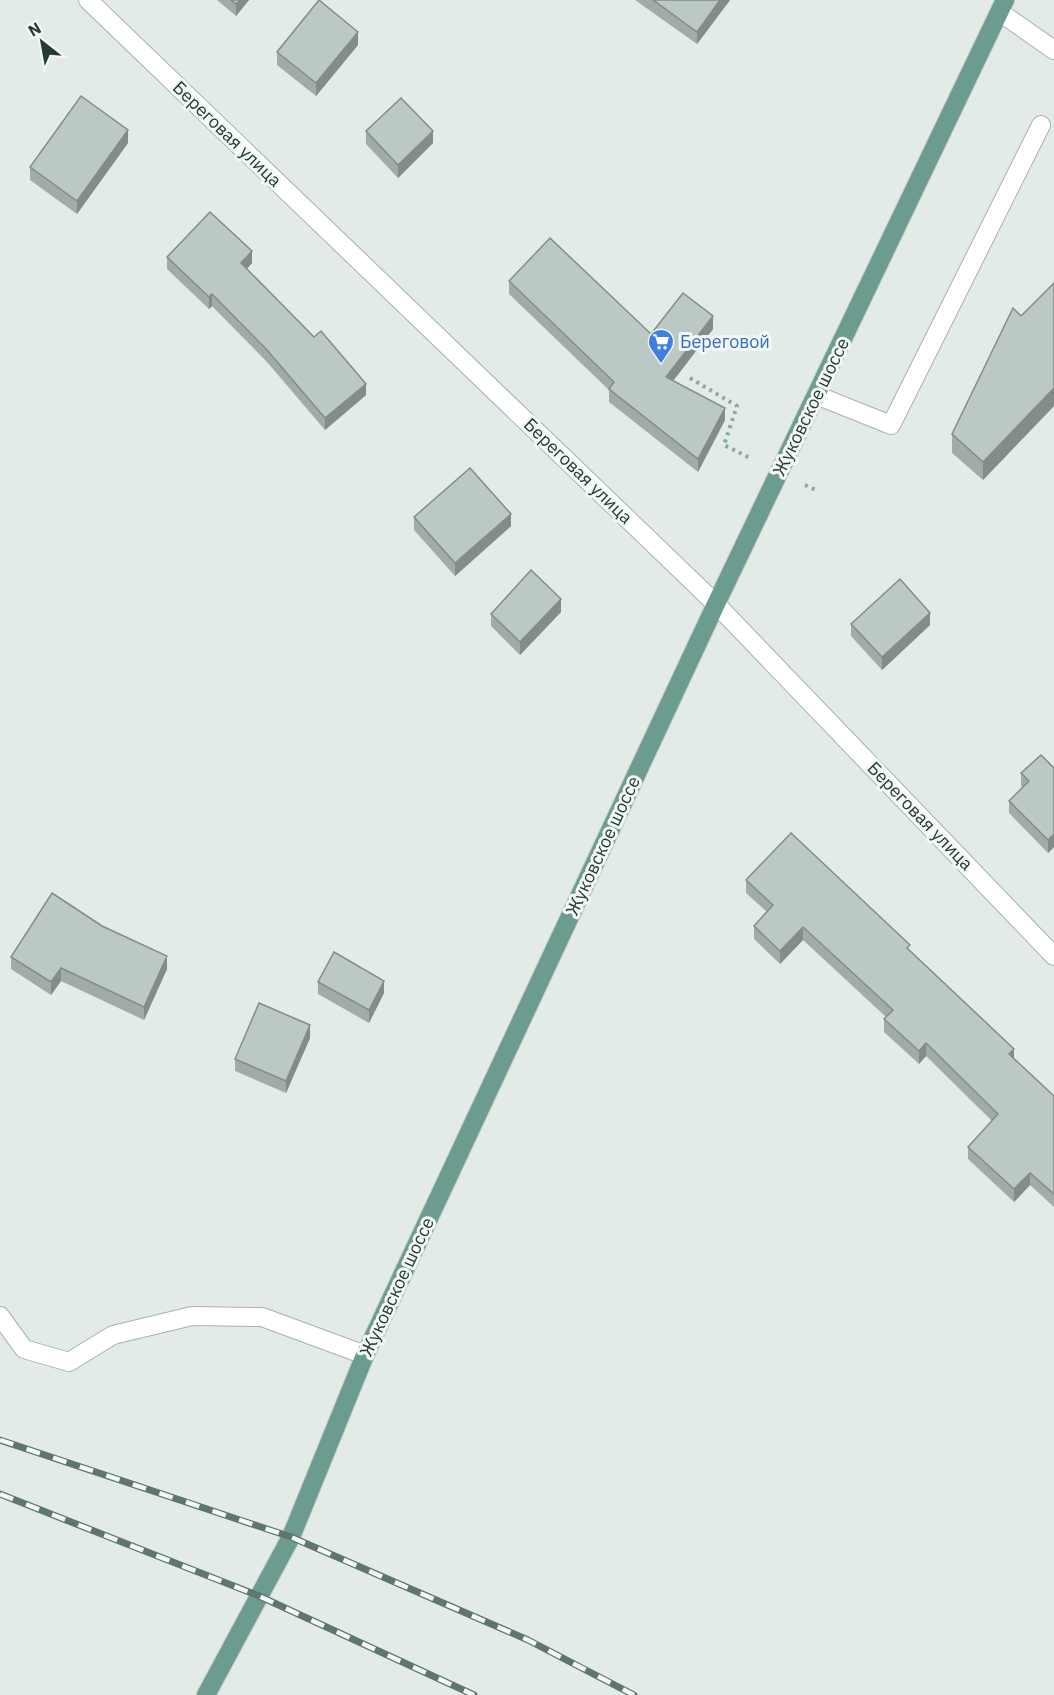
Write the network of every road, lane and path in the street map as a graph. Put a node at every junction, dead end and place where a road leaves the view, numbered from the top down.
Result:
1 (88, 0) edge
2 (1003, 6) edge
3 (1054, 50) edge
4 (1041, 125) dead end
5 (690, 378) dead end
6 (816, 395) junction
7 (779, 473) junction
8 (818, 491) dead end
9 (716, 604) junction
10 (1054, 956) edge
11 (0, 1316) edge
12 (365, 1355) junction
13 (206, 1695) edge

1 - 9 street, Береговая улица
2 - 3 street
2 - 6 main road, Жуковское шоссе
4 - 6 street
5 - 7 path
6 - 7 main road, Жуковское шоссе
7 - 8 path
7 - 9 main road, Жуковское шоссе
9 - 10 street, Береговая улица
9 - 12 main road, Жуковское шоссе
11 - 12 street
12 - 13 main road, Жуковское шоссе

